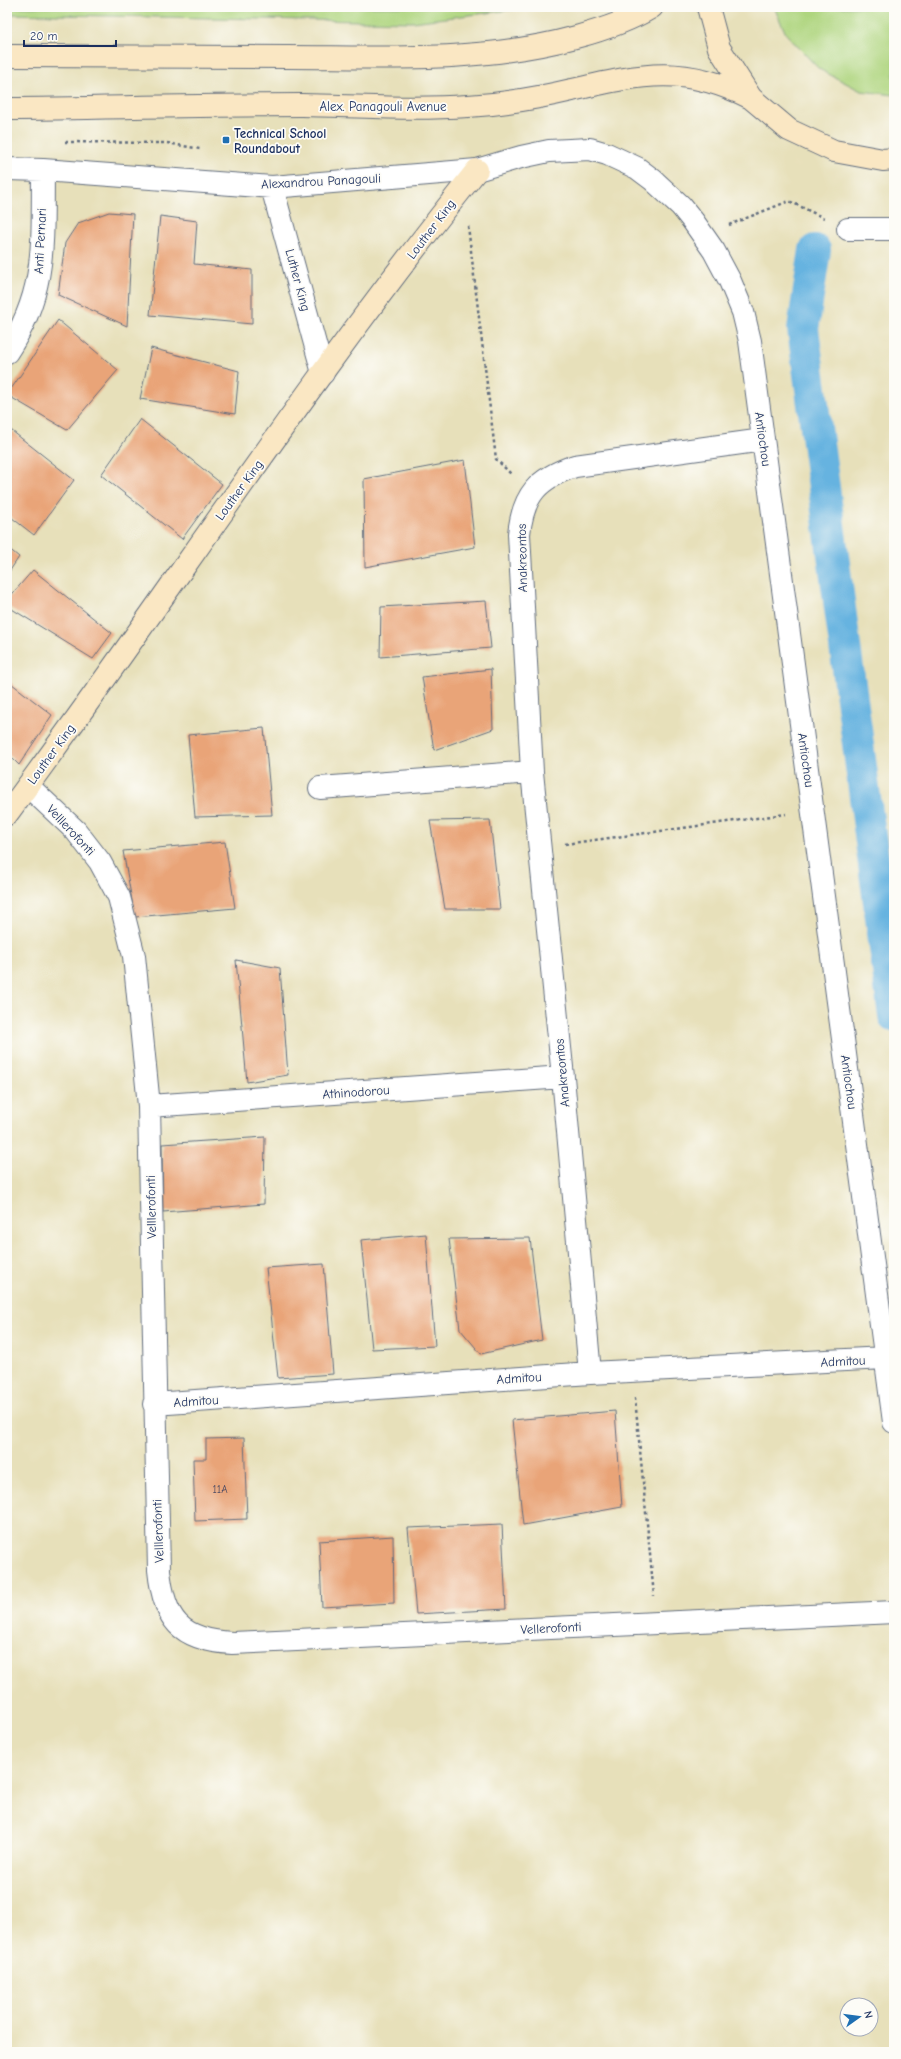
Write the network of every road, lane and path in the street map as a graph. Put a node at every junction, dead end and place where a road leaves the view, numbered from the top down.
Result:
1 (652, 7) edge
2 (708, 7) edge
3 (7, 56) edge
4 (751, 98) junction
5 (7, 109) edge
6 (60, 142) dead end
7 (200, 149) dead end
8 (607, 154) joint
9 (894, 159) edge
10 (7, 169) edge
11 (42, 170) junction
12 (477, 170) junction
13 (272, 187) junction
14 (463, 188) junction
15 (848, 229) joint
16 (894, 229) edge
17 (704, 236) junction
18 (7, 352) edge
19 (323, 373) junction
20 (763, 440) junction
21 (530, 494) junction
22 (532, 772) junction
23 (28, 786) junction
24 (320, 788) dead end
25 (813, 810) junction
26 (7, 814) edge
27 (540, 847) junction
28 (563, 1077) junction
29 (149, 1106) junction
30 (885, 1358) junction
31 (633, 1371) junction
32 (590, 1373) junction
33 (154, 1404) junction
34 (894, 1422) edge
35 (894, 1612) edge
36 (656, 1623) junction
37 (209, 1641) joint

1 - 3 main road
2 - 4 main road
4 - 5 main road, Alex. Panagouli Avenue
4 - 9 main road
6 - 7 path
8 - 12 street, Alexandrou Panagouli
8 - 17 street, Antiochou
10 - 11 street, Alexandrou Panagouli
11 - 13 street, Alexandrou Panagouli
11 - 18 street, Anti Pernari
12 - 13 street, Alexandrou Panagouli
12 - 14 main road, Louther King
13 - 19 street, Luther King
14 - 19 main road, Louther King
14 - 21 path
15 - 16 street
15 - 17 path
17 - 20 street, Antiochou
19 - 23 main road, Louther King
20 - 21 street, Anakreontos
20 - 25 street, Antiochou
21 - 22 street, Anakreontos
22 - 24 street
22 - 27 street, Anakreontos
23 - 26 main road, Louther King
23 - 29 street, Velllerofonti
25 - 27 path
25 - 30 street, Antiochou
27 - 28 street, Anakreontos
28 - 29 street, Athinodorou
28 - 32 street, Anakreontos
29 - 33 street, Velllerofonti
30 - 31 street, Admitou
30 - 34 street, Antiochou
31 - 32 street, Admitou
31 - 36 path
32 - 33 street, Admitou
33 - 37 street, Velllerofonti
35 - 36 street, Vellerofonti
36 - 37 street, Vellerofonti

